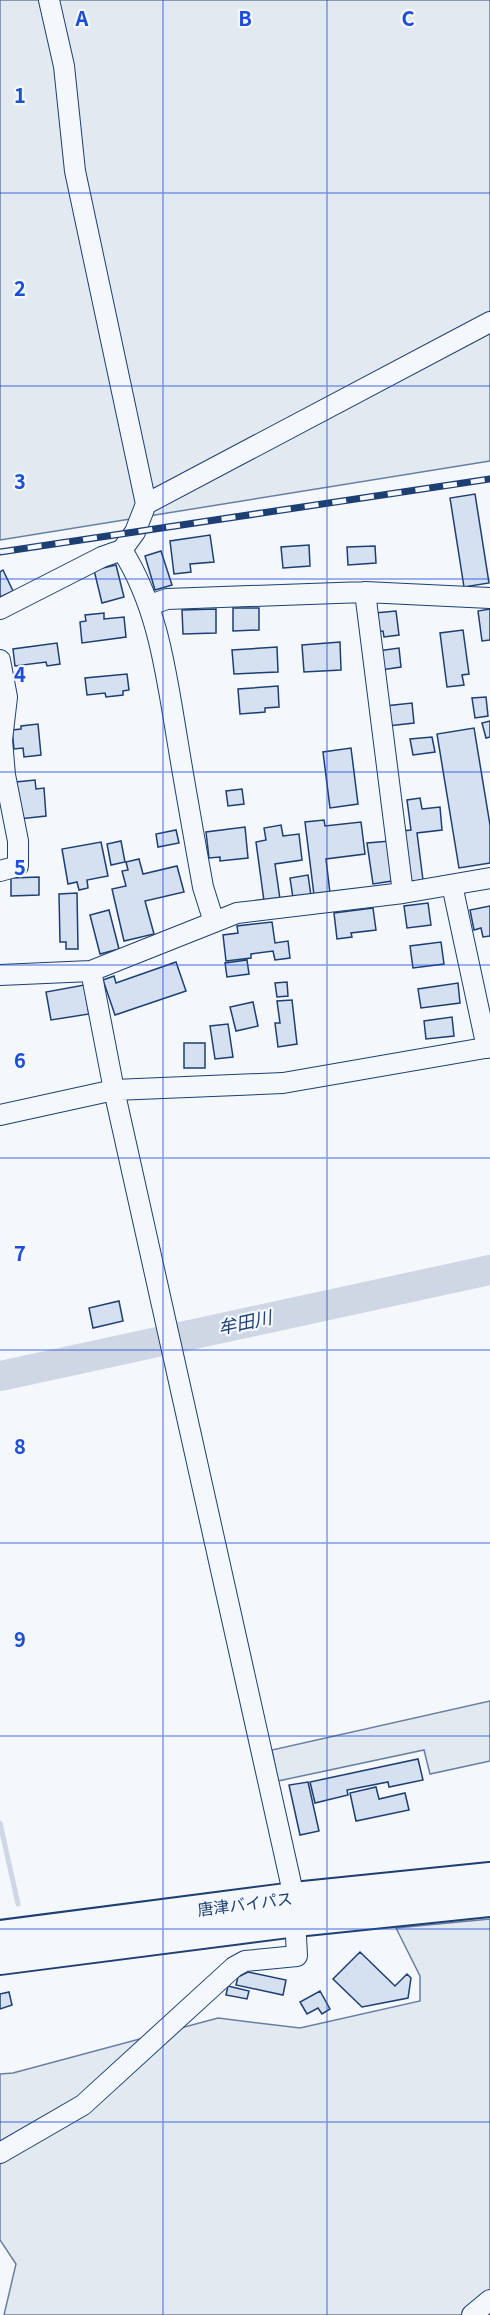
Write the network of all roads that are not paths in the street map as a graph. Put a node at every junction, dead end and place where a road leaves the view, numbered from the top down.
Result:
1 (49, 0) edge
2 (490, 322) edge
3 (146, 504) junction
4 (122, 550) junction
5 (364, 592) junction
6 (490, 598) edge
7 (150, 605) junction
8 (0, 609) edge
9 (0, 660) edge
10 (0, 871) edge
11 (490, 878) edge
12 (452, 885) junction
13 (403, 893) junction
14 (214, 922) junction
15 (91, 971) junction
16 (0, 975) edge
17 (488, 1048) edge
18 (114, 1090) junction
19 (0, 1115) edge
20 (490, 1877) edge
21 (490, 1902) edge
22 (295, 1910) junction
23 (0, 1935) edge
24 (0, 1960) edge
25 (0, 2153) edge
26 (490, 2300) edge
27 (472, 2315) edge

1 - 3 street
2 - 3 street
3 - 4 street
4 - 7 street
4 - 8 street
5 - 6 street
5 - 7 street
5 - 13 street
7 - 14 street
9 - 10 street
11 - 12 street
12 - 13 street
12 - 17 street
13 - 14 street
14 - 15 street
15 - 16 street
15 - 18 street
17 - 18 street
18 - 19 street
18 - 22 street
20 - 22 highway, 唐津バイパス
21 - 22 highway, 唐津バイパス
22 - 23 highway, 唐津バイパス
22 - 24 highway, 唐津バイパス
22 - 25 street
26 - 27 street

